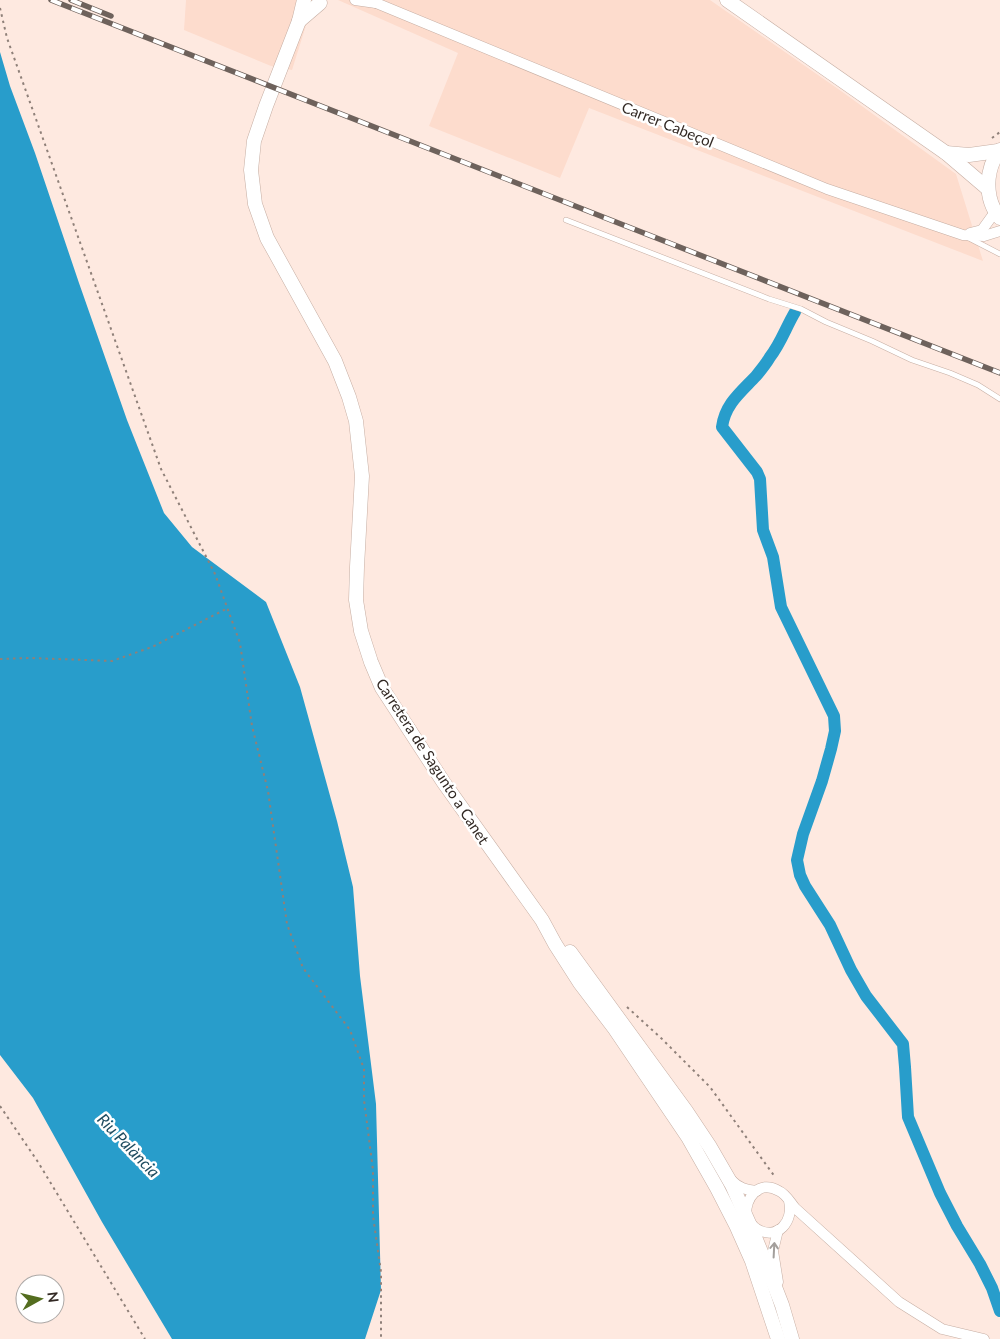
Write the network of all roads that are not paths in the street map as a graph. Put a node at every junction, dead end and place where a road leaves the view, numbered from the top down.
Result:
1 (304, 0) edge
2 (355, 0) edge
3 (727, 0) edge
4 (320, 1) edge
5 (373, 2) edge
6 (299, 21) junction
7 (999, 150) edge
8 (946, 153) junction
9 (988, 188) junction
10 (997, 215) edge
11 (566, 220) dead end
12 (1000, 231) edge
13 (963, 235) junction
14 (1000, 254) edge
15 (1000, 400) edge
16 (542, 920) junction
17 (632, 1055) junction
18 (724, 1172) junction
19 (757, 1191) junction
20 (789, 1202) junction
21 (806, 1217) junction
22 (746, 1218) junction
23 (788, 1222) junction
24 (778, 1230) junction
25 (782, 1305) junction
26 (778, 1339) edge
27 (783, 1339) edge
28 (792, 1339) edge
29 (984, 1339) edge

1 - 6 main road, Carretera de Sagunto a Canet
2 - 5 street, Carrer Cabeçol
3 - 8 main road
4 - 6 main road, Carretera de Sagunto a Canet
5 - 13 street, Carrer Cabeçol
6 - 16 main road, Carretera de Sagunto a Canet
7 - 8 main road
7 - 9 main road
8 - 9 main road
9 - 10 main road
10 - 13 street
11 - 15 lane
12 - 13 street, Carrer Cabeçol
13 - 14 lane
16 - 17 main road
16 - 18 main road
17 - 22 main road
17 - 26 main road
18 - 19 street
18 - 22 main road
19 - 20 street
19 - 22 street
20 - 21 street
20 - 23 street
21 - 23 street
21 - 29 street
22 - 24 street
22 - 25 main road
22 - 27 main road
23 - 24 street
25 -> 24 street
25 - 28 main road

